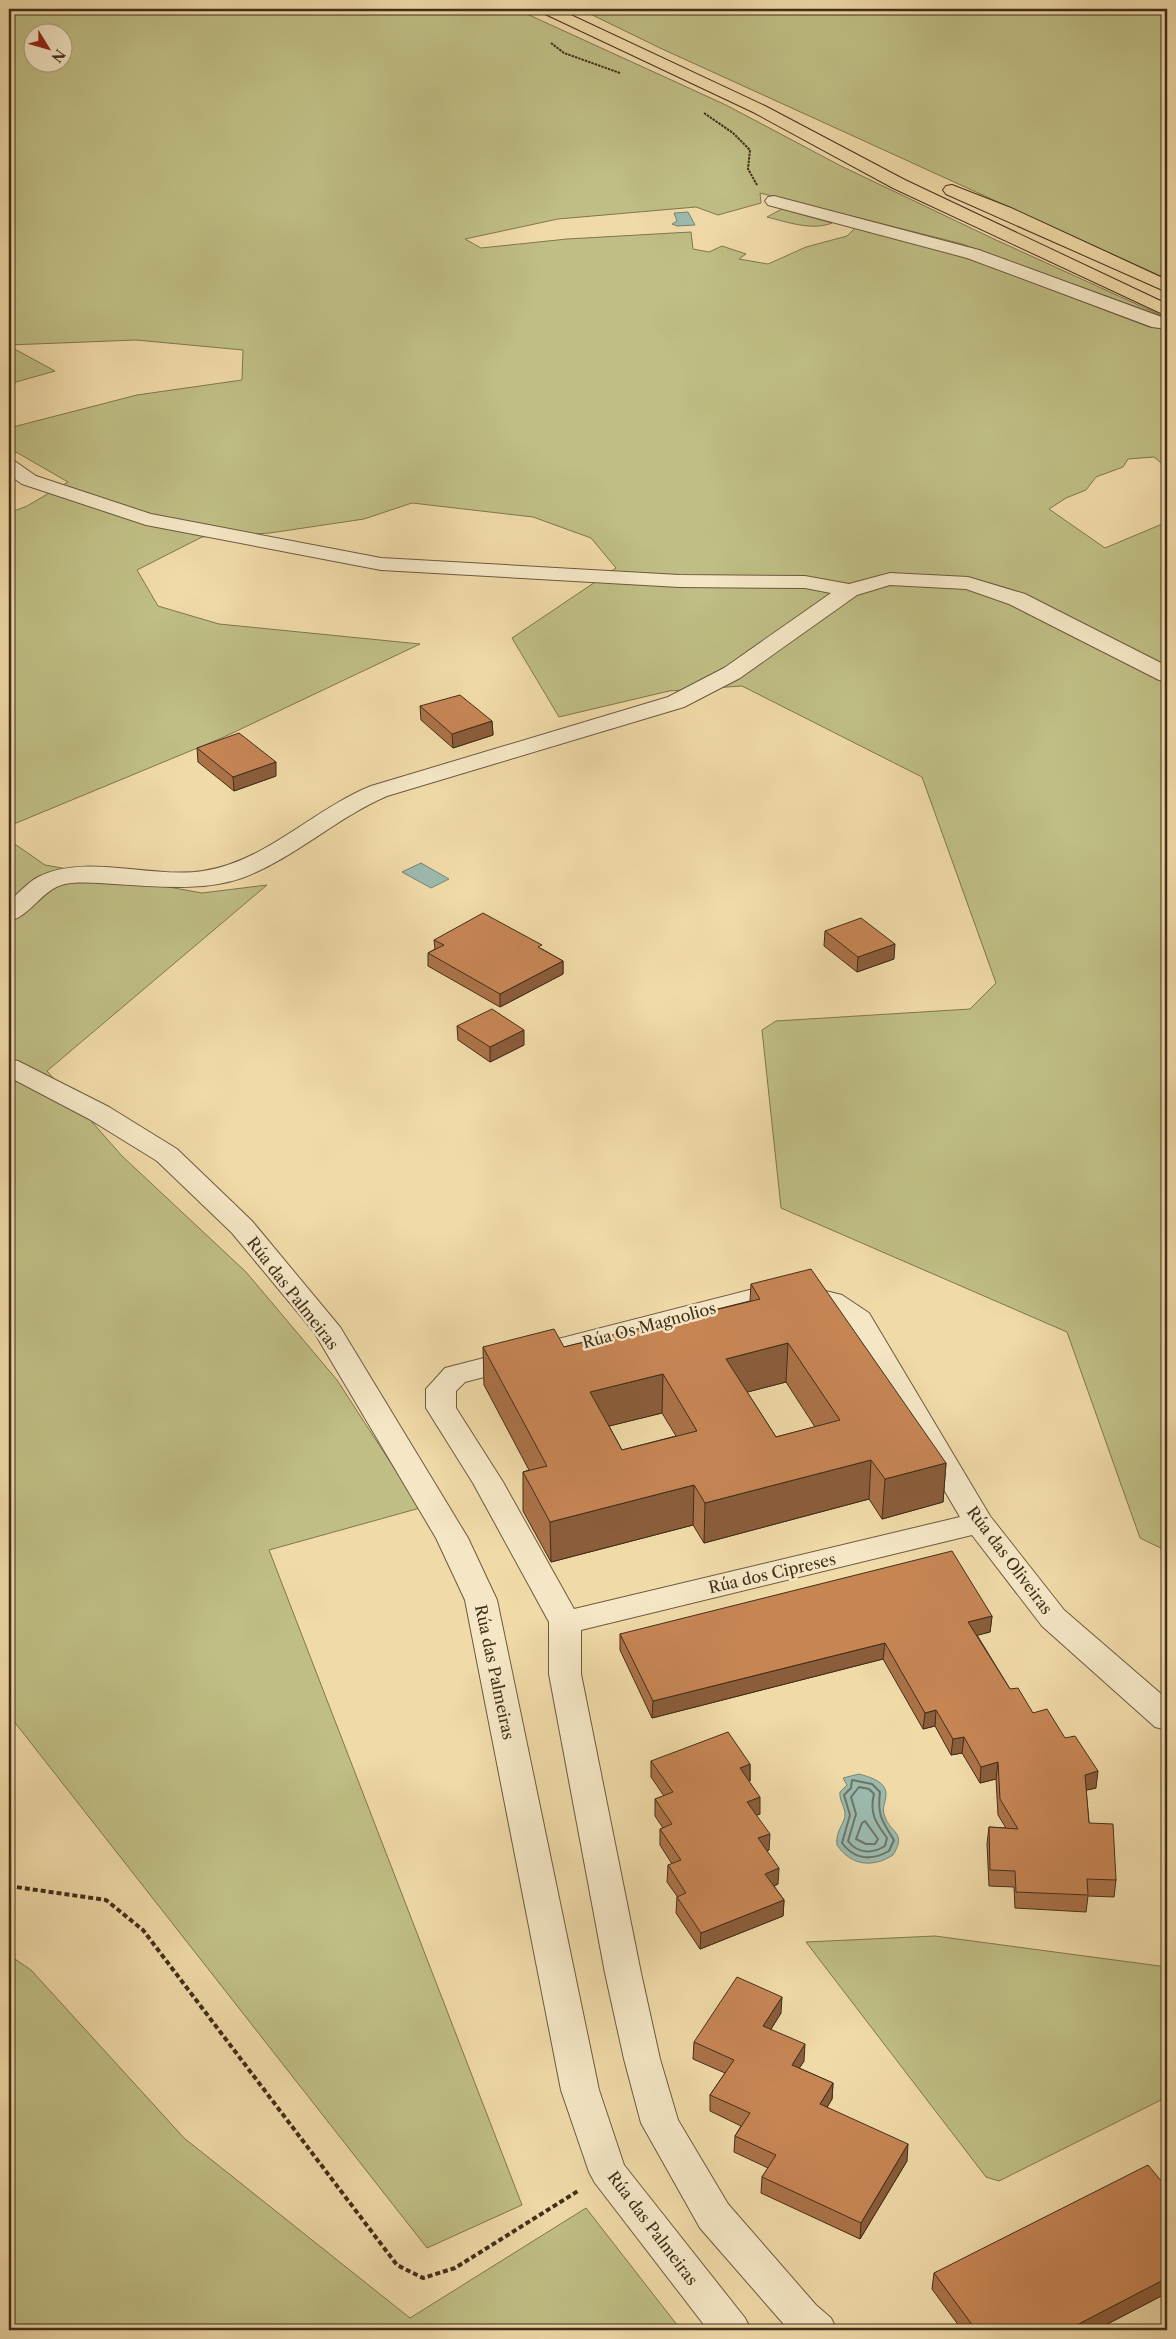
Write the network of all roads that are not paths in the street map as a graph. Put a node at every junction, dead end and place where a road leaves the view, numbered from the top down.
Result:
1 (546, 9) edge
2 (759, 109) junction
3 (831, 147) junction
4 (774, 200) road end
5 (1120, 266) junction
6 (1167, 287) edge
7 (1167, 295) edge
8 (1167, 302) edge
9 (1167, 311) edge
10 (1167, 324) edge
11 (9, 466) edge
12 (849, 590) junction
13 (1167, 674) edge
14 (9, 914) edge
15 (9, 1067) edge
16 (859, 1320) joint
17 (979, 1524) junction
18 (565, 1622) junction
19 (1167, 1718) edge
20 (731, 2330) edge
21 (817, 2330) edge

1 - 2 main road
2 - 3 main road
2 - 5 main road
3 - 8 main road
3 - 9 main road
4 - 10 street
5 - 6 main road
5 - 7 main road
11 - 12 street
12 - 13 street
12 - 14 street
15 - 20 street, Rúa das Palmeiras
16 - 17 street, Rúa das Oliveiras
16 - 18 street, Rúa Os Magnolios
17 - 18 street, Rúa dos Cipreses
17 - 19 street, Rúa das Oliveiras
18 - 21 street

